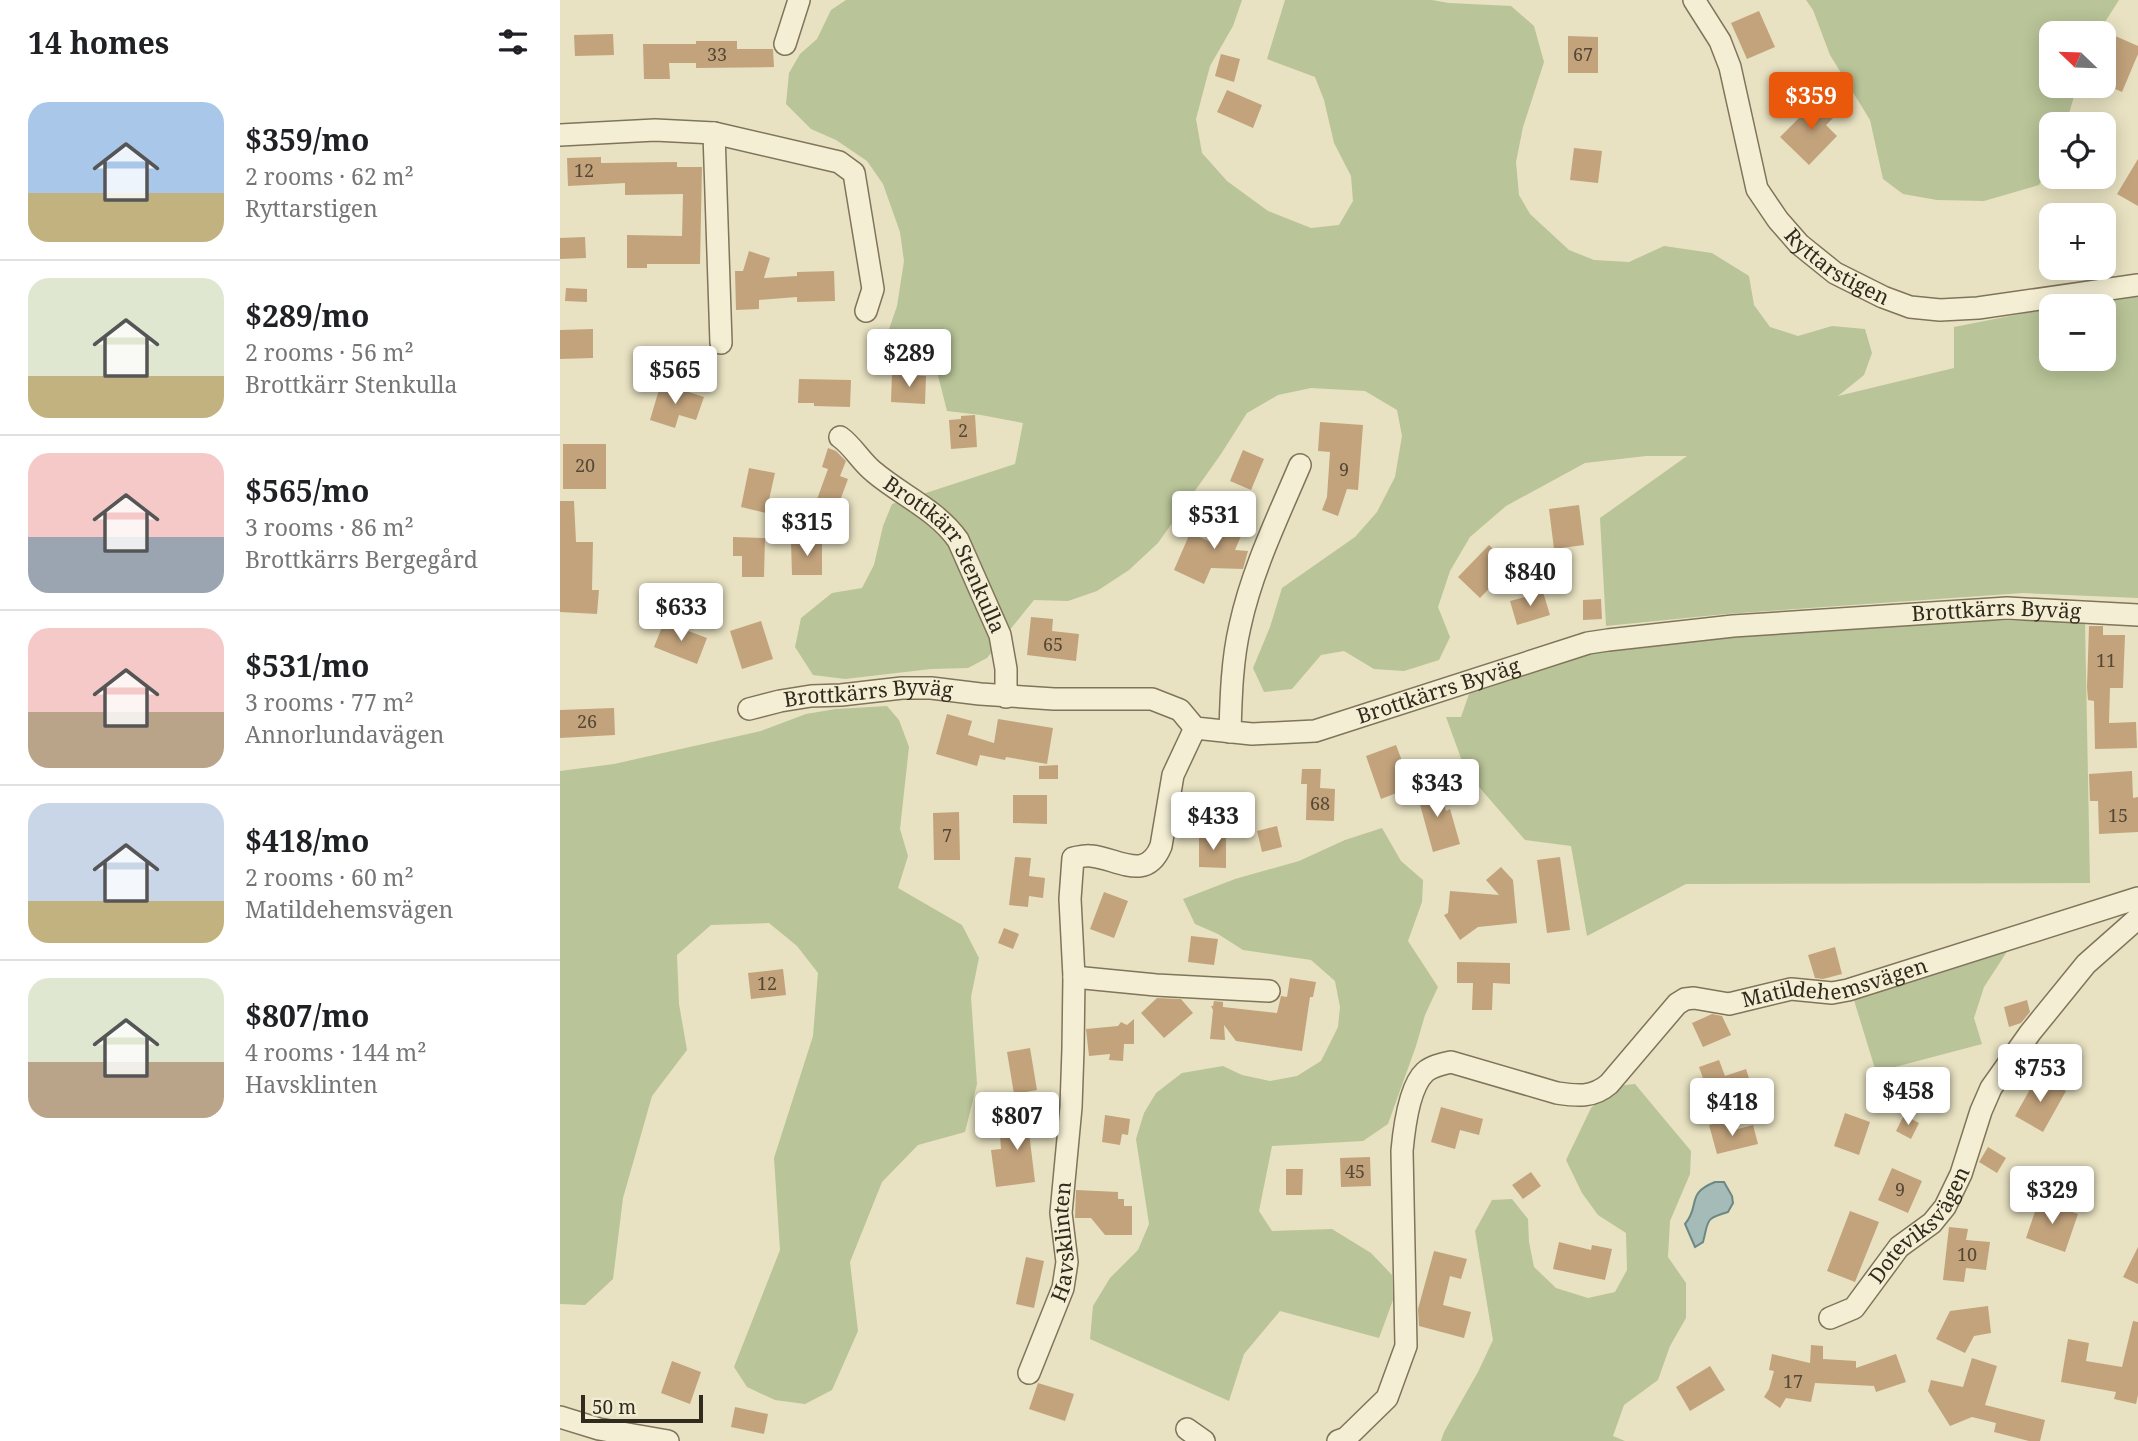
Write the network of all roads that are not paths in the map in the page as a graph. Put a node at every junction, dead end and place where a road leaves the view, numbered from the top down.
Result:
1 (799, 0) edge
2 (1694, 0) edge
3 (785, 44) dead end
4 (714, 133) junction
5 (560, 135) edge
6 (2138, 285) edge
7 (866, 311) dead end
8 (721, 343) dead end
9 (840, 437) dead end
10 (1300, 465) dead end
11 (2138, 615) edge
12 (1006, 696) junction
13 (749, 709) dead end
14 (1195, 728) junction
15 (1230, 732) junction
16 (2138, 898) edge
17 (2138, 918) edge
18 (1074, 977) junction
19 (1269, 991) dead end
20 (1830, 1318) dead end
21 (1029, 1373) dead end
22 (560, 1416) edge
23 (668, 1441) edge
24 (1338, 1441) edge

1 - 3 street
2 - 6 street, Ryttarstigen
4 - 5 street
4 - 7 street
4 - 8 street
9 - 12 street, Brottkärr Stenkulla
10 - 15 street
11 - 15 street, Brottkärrs Byväg
12 - 13 street, Brottkärrs Byväg
12 - 14 street, Brottkärrs Byväg
14 - 15 street, Brottkärrs Byväg
14 - 18 street, Havsklinten
16 - 24 street, Matildehemsvägen
17 - 20 street, Doteviksvägen
18 - 19 street
18 - 21 street, Havsklinten
22 - 23 street

